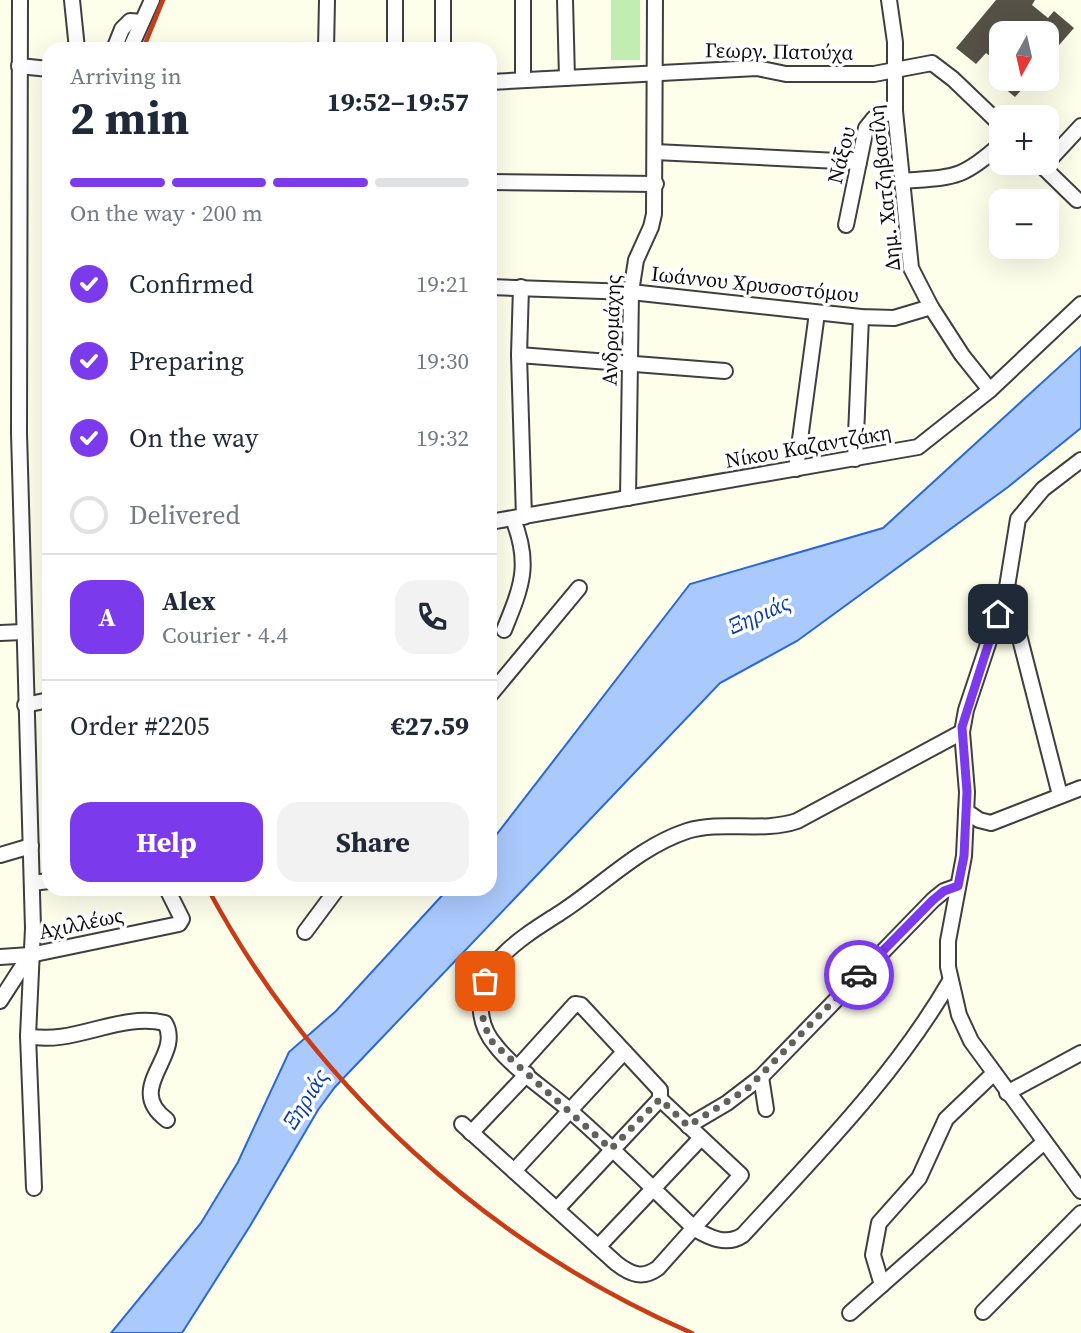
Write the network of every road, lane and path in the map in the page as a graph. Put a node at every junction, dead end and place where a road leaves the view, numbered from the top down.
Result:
1 (20, 0) edge
2 (72, 0) edge
3 (152, 0) edge
4 (327, 0) edge
5 (395, 0) edge
6 (443, 0) edge
7 (523, 0) edge
8 (565, 0) edge
9 (655, 0) edge
10 (889, 0) edge
11 (142, 22) junction
12 (76, 42) edge
13 (117, 42) edge
14 (133, 42) edge
15 (326, 42) edge
16 (395, 42) edge
17 (443, 42) edge
18 (19, 66) junction
19 (42, 68) edge
20 (656, 72) junction
21 (896, 72) junction
22 (567, 78) junction
23 (523, 80) junction
24 (497, 82) edge
25 (895, 111) junction
26 (989, 114) edge
27 (1081, 126) edge
28 (1059, 147) edge
29 (655, 152) junction
30 (989, 155) edge
31 (859, 162) junction
32 (1051, 175) edge
33 (902, 181) junction
34 (497, 182) edge
35 (656, 184) junction
36 (1077, 200) dead end
37 (846, 225) dead end
38 (497, 287) edge
39 (521, 287) junction
40 (631, 292) junction
41 (1081, 304) edge
42 (931, 307) junction
43 (817, 313) junction
44 (861, 317) junction
45 (519, 355) junction
46 (628, 361) junction
47 (725, 372) dead end
48 (990, 390) junction
49 (855, 459) junction
50 (1081, 460) edge
51 (796, 469) junction
52 (628, 498) junction
53 (518, 518) junction
54 (497, 521) edge
55 (1007, 587) junction
56 (579, 588) dead end
57 (504, 630) dead end
58 (23, 632) junction
59 (0, 633) edge
60 (497, 687) edge
61 (42, 701) edge
62 (25, 705) junction
63 (962, 732) junction
64 (1081, 788) edge
65 (1060, 795) junction
66 (966, 811) junction
67 (31, 846) junction
68 (0, 855) edge
69 (42, 882) edge
70 (32, 883) junction
71 (958, 886) junction
72 (170, 896) edge
73 (332, 896) edge
74 (305, 932) dead end
75 (30, 955) junction
76 (0, 957) edge
77 (950, 981) junction
78 (0, 1001) edge
79 (28, 1036) junction
80 (624, 1052) junction
81 (1081, 1053) edge
82 (523, 1070) junction
83 (993, 1074) junction
84 (761, 1077) junction
85 (1007, 1093) junction
86 (660, 1099) junction
87 (766, 1109) dead end
88 (570, 1111) junction
89 (167, 1120) dead end
90 (688, 1126) junction
91 (701, 1138) junction
92 (1043, 1143) junction
93 (611, 1149) junction
94 (514, 1171) junction
95 (1078, 1182) edge
96 (34, 1188) dead end
97 (653, 1189) junction
98 (557, 1209) junction
99 (1081, 1213) edge
100 (695, 1228) junction
101 (598, 1247) junction
102 (882, 1285) junction
103 (983, 1312) dead end
104 (850, 1313) dead end

1 - 18 street
2 - 12 street
3 - 11 street
4 - 15 street
5 - 16 street
6 - 17 street
7 - 23 street
8 - 22 street
9 - 20 street, Ανδρομάχης
10 - 21 street, Δημ. Χατζηβασίλη
11 - 13 street
11 - 14 street
18 - 19 street
18 - 58 street
20 - 21 street, Γεωργ. Πατούχα
20 - 22 street, Γεωργ. Πατούχα
20 - 29 street, Ανδρομάχης
21 - 25 street, Δημ. Χατζηβασίλη
21 - 26 street, Γεωργ. Πατούχα
22 - 23 street, Γεωργ. Πατούχα
23 - 24 street, Γεωργ. Πατούχα
25 - 31 street, Νάξου
25 - 33 street, Δημ. Χατζηβασίλη
27 - 28 street
29 - 31 street
29 - 35 street, Ανδρομάχης
30 - 33 street
31 - 37 street, Νάξου
32 - 36 street
33 - 42 street, Δημ. Χατζηβασίλη
34 - 35 street
35 - 40 street, Ανδρομάχης
38 - 39 street, Ιωάννου Χρυσοστόμου
39 - 40 street, Ιωάννου Χρυσοστόμου
39 - 45 street
40 - 43 street, Ιωάννου Χρυσοστόμου
40 - 46 street, Ανδρομάχης
41 - 48 street, Νίκου Καζαντζάκη
42 - 44 street, Ιωάννου Χρυσοστόμου
42 - 48 street, Δημ. Χατζηβασίλη
43 - 44 street, Ιωάννου Χρυσοστόμου
43 - 51 street
44 - 49 street
45 - 46 street
45 - 53 street
46 - 47 street
46 - 52 street, Ανδρομάχης
48 - 49 street, Νίκου Καζαντζάκη
49 - 51 street, Νίκου Καζαντζάκη
50 - 55 street
51 - 52 street, Νίκου Καζαντζάκη
52 - 53 street, Νίκου Καζαντζάκη
53 - 54 street, Νίκου Καζαντζάκη
53 - 57 street
55 - 63 street
55 - 65 street
56 - 60 street
58 - 59 street
58 - 62 street
61 - 62 street
62 - 67 street
63 - 66 street
63 - 82 street
64 - 65 street
65 - 66 street
66 - 71 street
67 - 68 street
67 - 70 street
69 - 70 street
70 - 75 street
71 - 77 street
71 - 84 street
72 - 75 street, Αχιλλέως
73 - 74 street
75 - 76 street, Αχιλλέως
75 - 78 street
75 - 79 street
77 - 83 street
77 - 100 street
79 - 89 street
79 - 96 street
80 - 82 street
80 - 86 street
80 - 88 street
81 - 85 street
82 - 88 street
82 - 94 street
83 - 85 street
83 - 102 street
84 - 87 street
84 - 90 street
85 - 92 street
86 - 90 street
86 - 93 street
88 - 93 street
88 - 94 street
90 - 91 street
91 - 97 street
91 - 100 street
92 - 95 street
92 - 102 street
93 - 97 street
93 - 98 street
94 - 98 street
97 - 100 street
97 - 101 street
98 - 101 street
99 - 103 street
100 - 101 street
102 - 104 street

